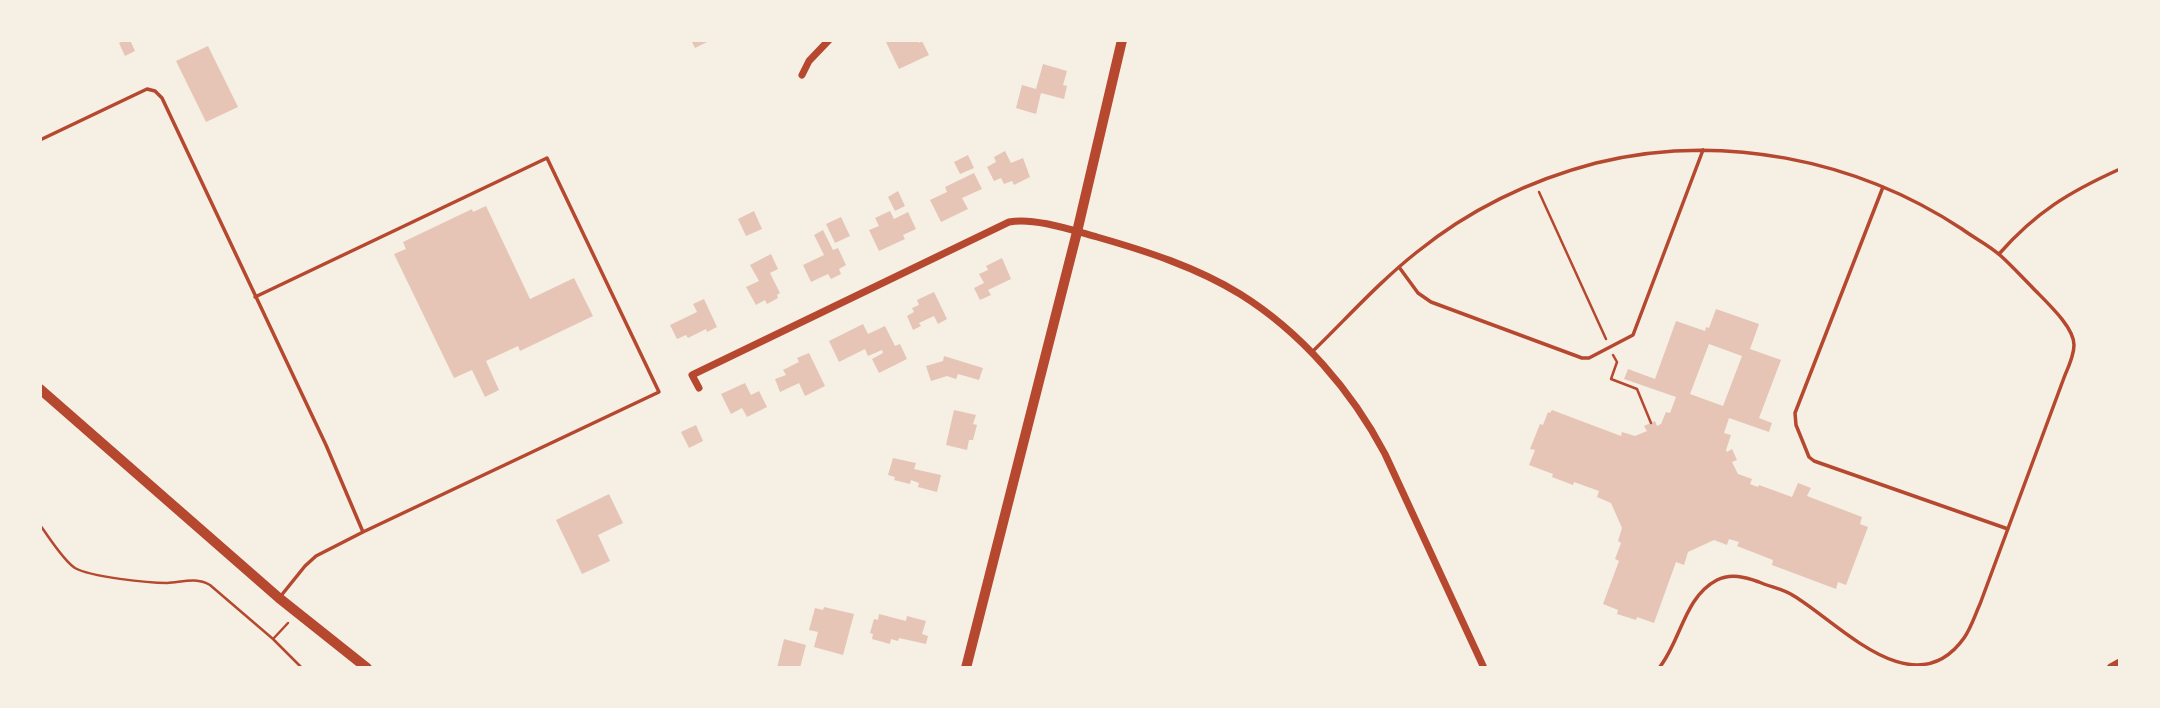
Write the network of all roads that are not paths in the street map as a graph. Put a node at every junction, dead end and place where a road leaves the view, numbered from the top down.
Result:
1 (830, 40) edge
2 (1122, 40) edge
3 (802, 75) dead end
4 (40, 140) edge
5 (1703, 150) junction
6 (2120, 169) edge
7 (1883, 187) junction
8 (1077, 232) junction
9 (1999, 254) junction
10 (1399, 267) junction
11 (255, 297) junction
12 (1312, 353) junction
13 (699, 388) dead end
14 (40, 389) edge
15 (2008, 529) junction
16 (363, 532) junction
17 (279, 598) junction
18 (2120, 663) edge
19 (367, 668) edge
20 (966, 668) edge
21 (1483, 668) edge
22 (1658, 668) edge
23 (2111, 668) edge

1 - 3 street
2 - 8 main road
4 - 11 lane
5 - 7 lane
5 - 10 lane
5 - 10 lane
6 - 9 lane
7 - 9 lane
7 - 15 lane
8 - 12 street
8 - 13 street
8 - 20 main road
9 - 15 lane
10 - 12 lane
11 - 16 lane
11 - 16 lane
12 - 21 street
14 - 17 main road
15 - 22 lane
16 - 17 lane
17 - 19 main road
18 - 23 street

